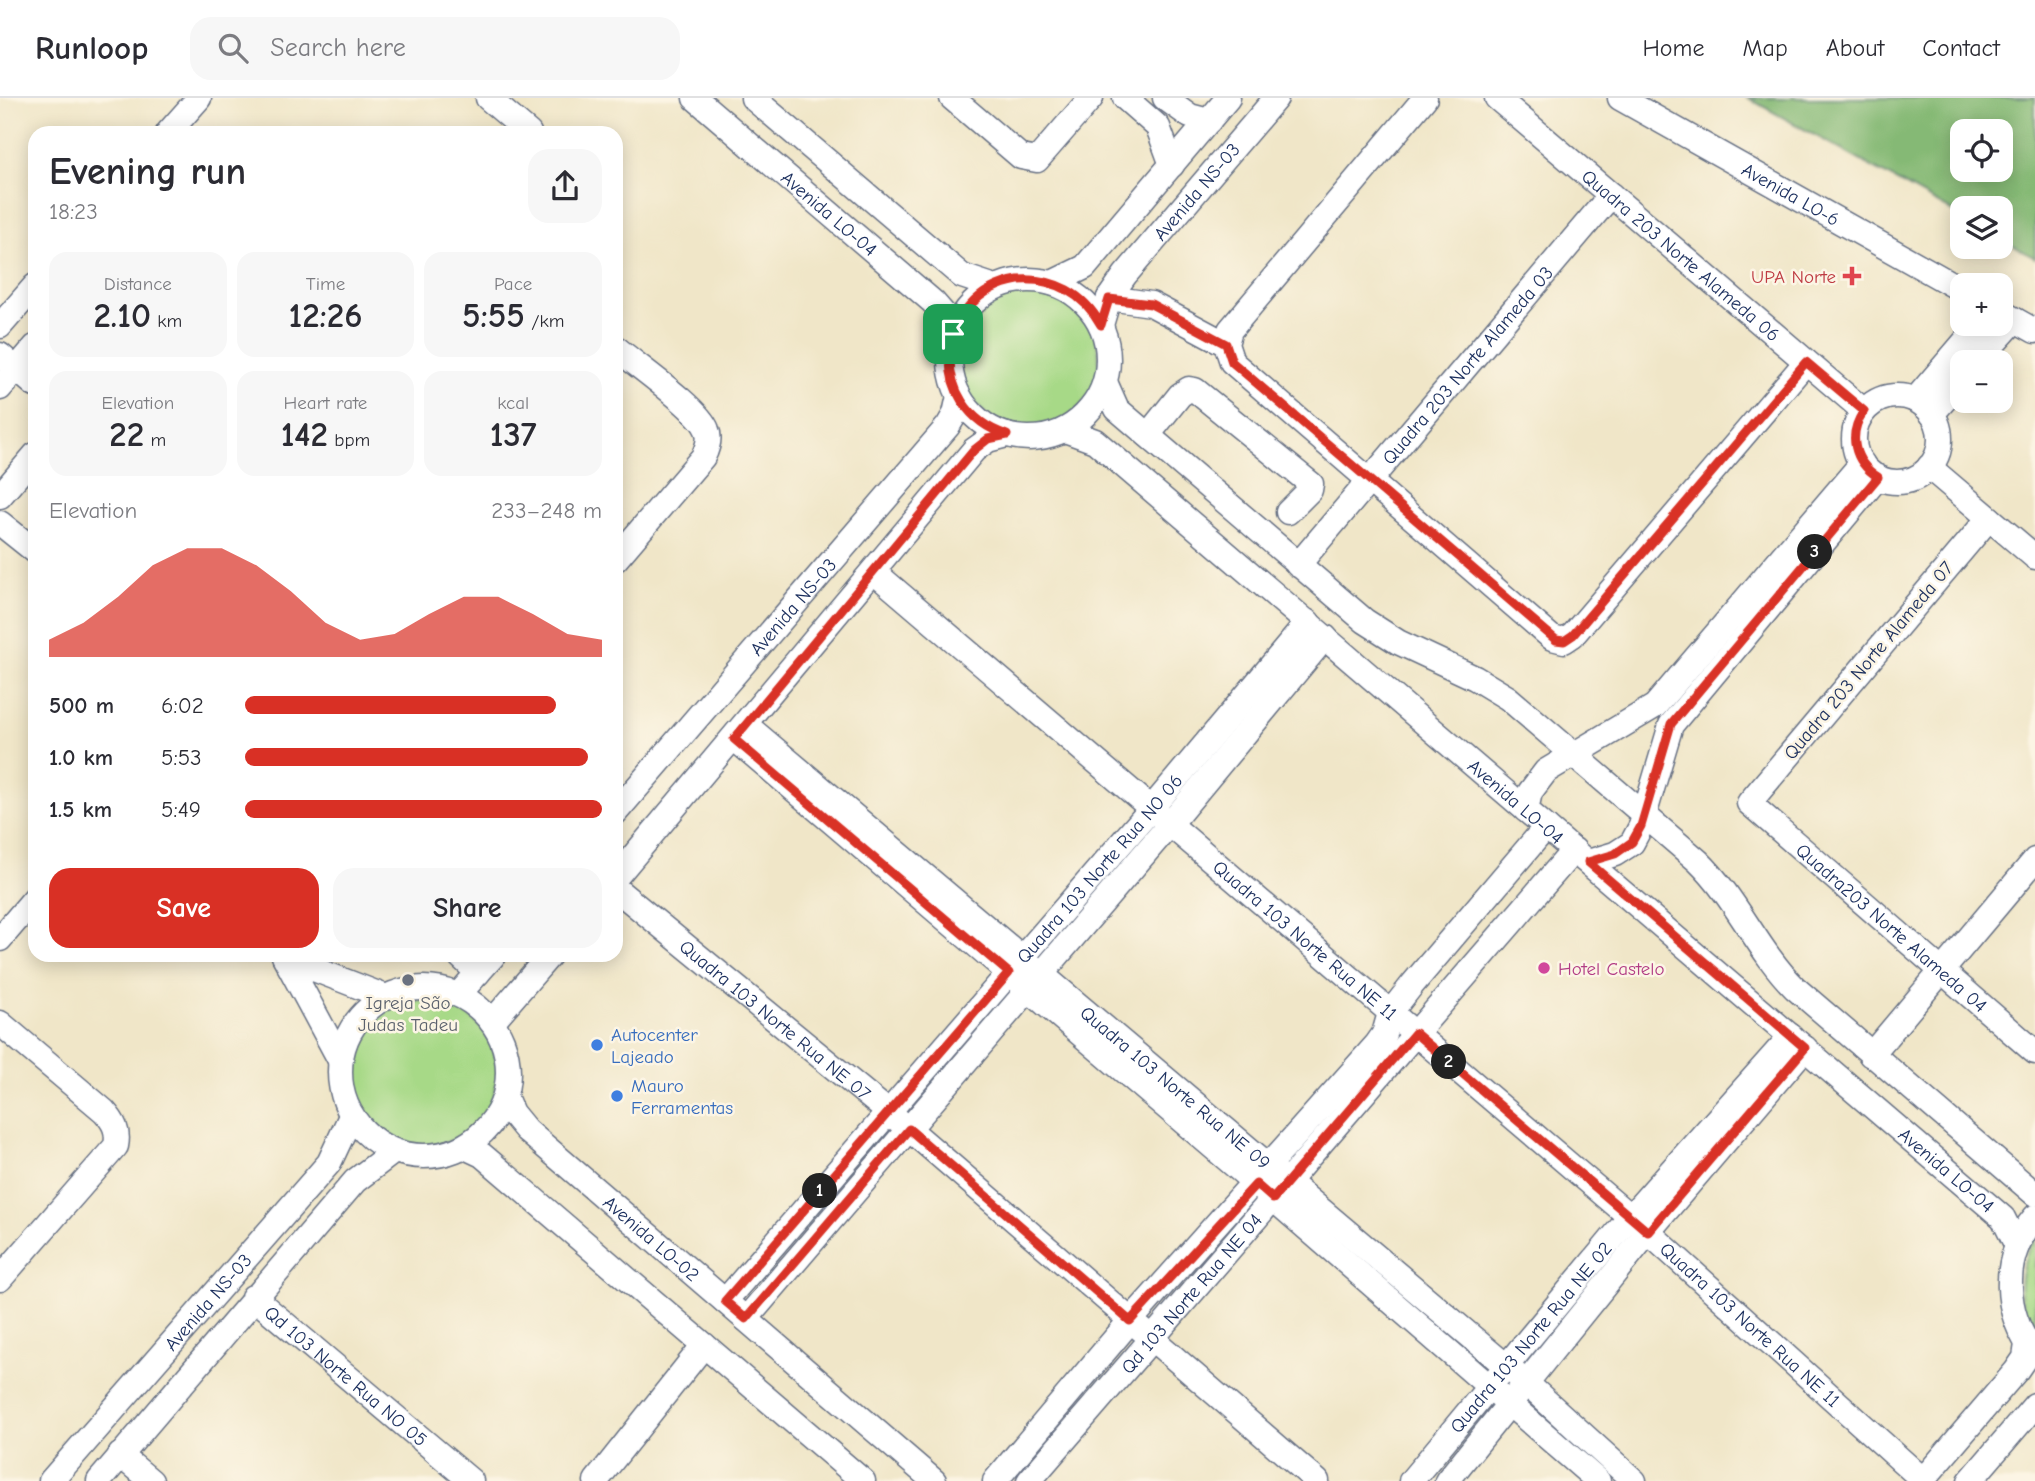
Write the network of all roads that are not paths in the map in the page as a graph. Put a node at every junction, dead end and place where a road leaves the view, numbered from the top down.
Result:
1 (199, 98) edge
2 (488, 98) edge
3 (695, 98) edge
4 (753, 98) edge
5 (952, 98) edge
6 (1091, 98) edge
7 (1125, 98) edge
8 (1165, 98) edge
9 (1228, 98) edge
10 (1276, 98) edge
11 (1425, 98) edge
12 (1497, 98) edge
13 (1620, 98) edge
14 (1209, 121) junction
15 (174, 126) edge
16 (521, 126) edge
17 (1172, 165) junction
18 (1611, 195) junction
19 (1052, 283) junction
20 (1950, 283) edge
21 (995, 287) junction
22 (28, 294) edge
23 (1109, 299) junction
24 (2017, 321) edge
25 (1101, 325) junction
26 (0, 326) edge
27 (953, 334) junction
28 (1972, 336) edge
29 (1226, 344) junction
30 (1989, 350) edge
31 (623, 354) edge
32 (28, 355) edge
33 (1806, 362) junction
34 (9, 377) edge
35 (1105, 382) junction
36 (1950, 388) edge
37 (959, 396) junction
38 (1923, 407) junction
39 (1864, 411) junction
40 (1065, 430) junction
41 (1007, 435) junction
42 (1148, 435) junction
43 (28, 463) edge
44 (1929, 467) junction
45 (1870, 470) junction
46 (1368, 479) junction
47 (0, 496) edge
48 (1288, 512) dead end
49 (1989, 518) junction
50 (0, 523) edge
51 (28, 545) edge
52 (623, 551) edge
53 (2035, 557) edge
54 (1298, 565) junction
55 (874, 572) junction
56 (1316, 630) junction
57 (740, 732) junction
58 (1573, 754) junction
59 (1749, 803) joint
60 (623, 804) edge
61 (1526, 810) junction
62 (1644, 815) junction
63 (1161, 816) junction
64 (1546, 827) junction
65 (1581, 856) junction
66 (2035, 860) edge
67 (623, 869) edge
68 (623, 895) edge
69 (28, 906) edge
70 (0, 939) edge
71 (289, 962) edge
72 (299, 962) edge
73 (544, 962) edge
74 (486, 964) edge
75 (1940, 971) junction
76 (1025, 972) junction
77 (459, 994) junction
78 (386, 996) junction
79 (1390, 1013) junction
80 (492, 1022) junction
81 (0, 1023) edge
82 (1415, 1033) junction
83 (1798, 1042) junction
84 (2035, 1052) edge
85 (1871, 1055) junction
86 (340, 1060) junction
87 (506, 1099) junction
88 (888, 1112) junction
89 (351, 1116) junction
90 (909, 1129) junction
91 (465, 1147) junction
92 (393, 1152) junction
93 (1272, 1183) junction
94 (2035, 1194) edge
95 (2035, 1217) edge
96 (1639, 1225) junction
97 (2017, 1246) junction
98 (0, 1279) edge
99 (253, 1297) junction
100 (725, 1301) junction
101 (746, 1319) junction
102 (1130, 1321) junction
103 (1152, 1339) junction
104 (704, 1345) junction
105 (2031, 1349) edge
106 (1516, 1375) junction
107 (1491, 1387) junction
108 (1511, 1404) junction
109 (2035, 1405) edge
110 (120, 1455) junction
111 (1923, 1480) edge
112 (51, 1481) edge
113 (99, 1481) edge
114 (150, 1481) edge
115 (471, 1481) edge
116 (596, 1481) edge
117 (863, 1481) edge
118 (934, 1481) edge
119 (995, 1481) edge
120 (1029, 1481) edge
121 (1317, 1481) edge
122 (1411, 1481) edge
123 (1447, 1481) edge
124 (1598, 1481) edge
125 (1634, 1481) edge
126 (1970, 1481) edge

1 - 15 street
2 - 16 street
3 - 27 street, Avenida LO-04
4 - 21 street, Avenida LO-04
5 - 6 street
7 - 17 street
8 - 14 street
9 - 14 street, Avenida NS-03
10 - 23 street, Avenida NS-03
11 - 29 street
12 - 18 street, Quadra 203 Norte Alameda 06
13 - 20 street, Avenida LO-6
14 - 17 street, Avenida NS-03
17 - 19 street, Avenida NS-03
18 - 33 street, Quadra 203 Norte Alameda 06
18 - 46 street, Quadra 203 Norte Alameda 03
19 - 21 street, Avenida NS-03
19 - 25 street, Avenida NS-03
21 - 27 street, Avenida NS-03
22 - 26 street
23 - 25 street, Avenida NS-03
23 - 29 street
24 - 30 street
25 - 35 street, Avenida NS-03
27 - 37 street, Avenida NS-03
28 - 38 street
29 - 46 street
31 - 52 street
32 - 34 street
33 - 39 street, Quadra 203 Norte Alameda 06
33 - 46 street
35 - 40 street, Avenida NS-03
35 - 42 street, Avenida LO-04
36 - 38 street
37 - 41 street, Avenida NS-03
37 - 60 street, Avenida NS-03
38 - 39 street
38 - 44 street
39 - 45 street
40 - 41 street, Avenida NS-03
40 - 56 street, Avenida LO-04
41 - 55 street, Avenida NS-03
42 - 48 street
42 - 54 street, Avenida LO-04
43 - 47 street
44 - 45 street
44 - 49 street
45 - 58 street
45 - 62 street
46 - 54 street, Quadra 203 Norte Alameda 03
49 - 53 street
49 - 59 street, Quadra 203 Norte Alameda 07
50 - 51 street
54 - 58 street, Avenida LO-04
55 - 57 street, Avenida NS-03
55 - 63 street, Quadra 103 Norte Rua NE 11
56 - 61 street, Avenida LO-04
56 - 63 street, Quadra 103 Norte Rua NO 06
57 - 67 street, Avenida NS-03
57 - 76 street, Quadra 103 Norte Rua NE 09
58 - 61 street
58 - 62 street, Avenida LO-04
59 - 75 street, Quadra203 Norte Alameda 04
61 - 64 street, Avenida LO-04
62 - 65 street
62 - 85 street, Avenida LO-04
63 - 76 street, Quadra 103 Norte Rua NO 06
63 - 79 street, Quadra 103 Norte Rua NE 11
64 - 65 street, Avenida LO-04
64 - 79 street
65 - 82 street, Qd 103 Norte Rua NE 04
65 - 83 street, Avenida LO-04
66 - 75 street
68 - 88 street, Quadra 103 Norte Rua NE 07
69 - 70 street
71 - 86 street
72 - 78 street
73 - 80 street
74 - 77 street
75 - 84 street, Quadra203 Norte Alameda 04
75 - 85 street
76 - 88 street, Quadra 103 Norte Rua NO 06
76 - 90 street, Quadra 103 Norte Rua NO 06
76 - 93 street, Quadra 103 Norte Rua NE 09
77 - 78 street
77 - 80 street
78 - 86 street
79 - 82 street, Quadra 103 Norte Rua NE 11
79 - 93 street
80 - 87 street
81 - 98 street
82 - 93 street, Qd 103 Norte Rua NE 04
82 - 96 street, Quadra 103 Norte Rua NE 11
83 - 96 street, Quadra 103 Norte Rua NE 02
83 - 97 street, Avenida LO-04
85 - 94 street, Avenida LO-04
86 - 89 street
87 - 91 street
87 - 100 street, Avenida LO-02
88 - 90 street, Quadra 103 Norte Rua NE 07
88 - 100 street, Quadra 103 Norte Rua NO 06
89 - 92 street
89 - 112 street, Avenida NS-03
90 - 101 street, Quadra 103 Norte Rua NO 06
90 - 102 street, Quadra 103 Norte Rua NE 07
91 - 92 street
91 - 104 street
92 - 99 street, Avenida NS-03
93 - 102 street
93 - 103 street, Qd 103 Norte Rua NE 04
93 - 106 street, Quadra 103 Norte Rua NE 09
93 - 107 street, Quadra 103 Norte Rua NE 09
95 - 97 street
96 - 106 street, Quadra 103 Norte Rua NE 02
96 - 111 street, Quadra 103 Norte Rua NE 11
97 - 105 street
99 - 110 street, Avenida NS-03
99 - 115 street, Qd 103 Norte Rua NO 05
100 - 101 street, Avenida LO-02
101 - 118 street, Avenida LO-02
102 - 103 street, Quadra 103 Norte Rua NE 07
102 - 119 street
103 - 120 street, Qd 103 Norte Rua NE 04
103 - 121 street, Quadra 103 Norte Rua NE 07
104 - 116 street
104 - 117 street
105 - 111 street
106 - 107 street, Quadra 103 Norte Rua NE 02
106 - 108 street, Quadra 103 Norte Rua NE 02
106 - 125 street, Quadra 103 Norte Rua NE 09
107 - 108 street, Quadra 103 Norte Rua NE 09
107 - 122 street, Quadra 103 Norte Rua NE 02
108 - 123 street, Quadra 103 Norte Rua NE 02
108 - 124 street, Quadra 103 Norte Rua NE 09
109 - 126 street
110 - 113 street, Avenida NS-03
110 - 114 street

